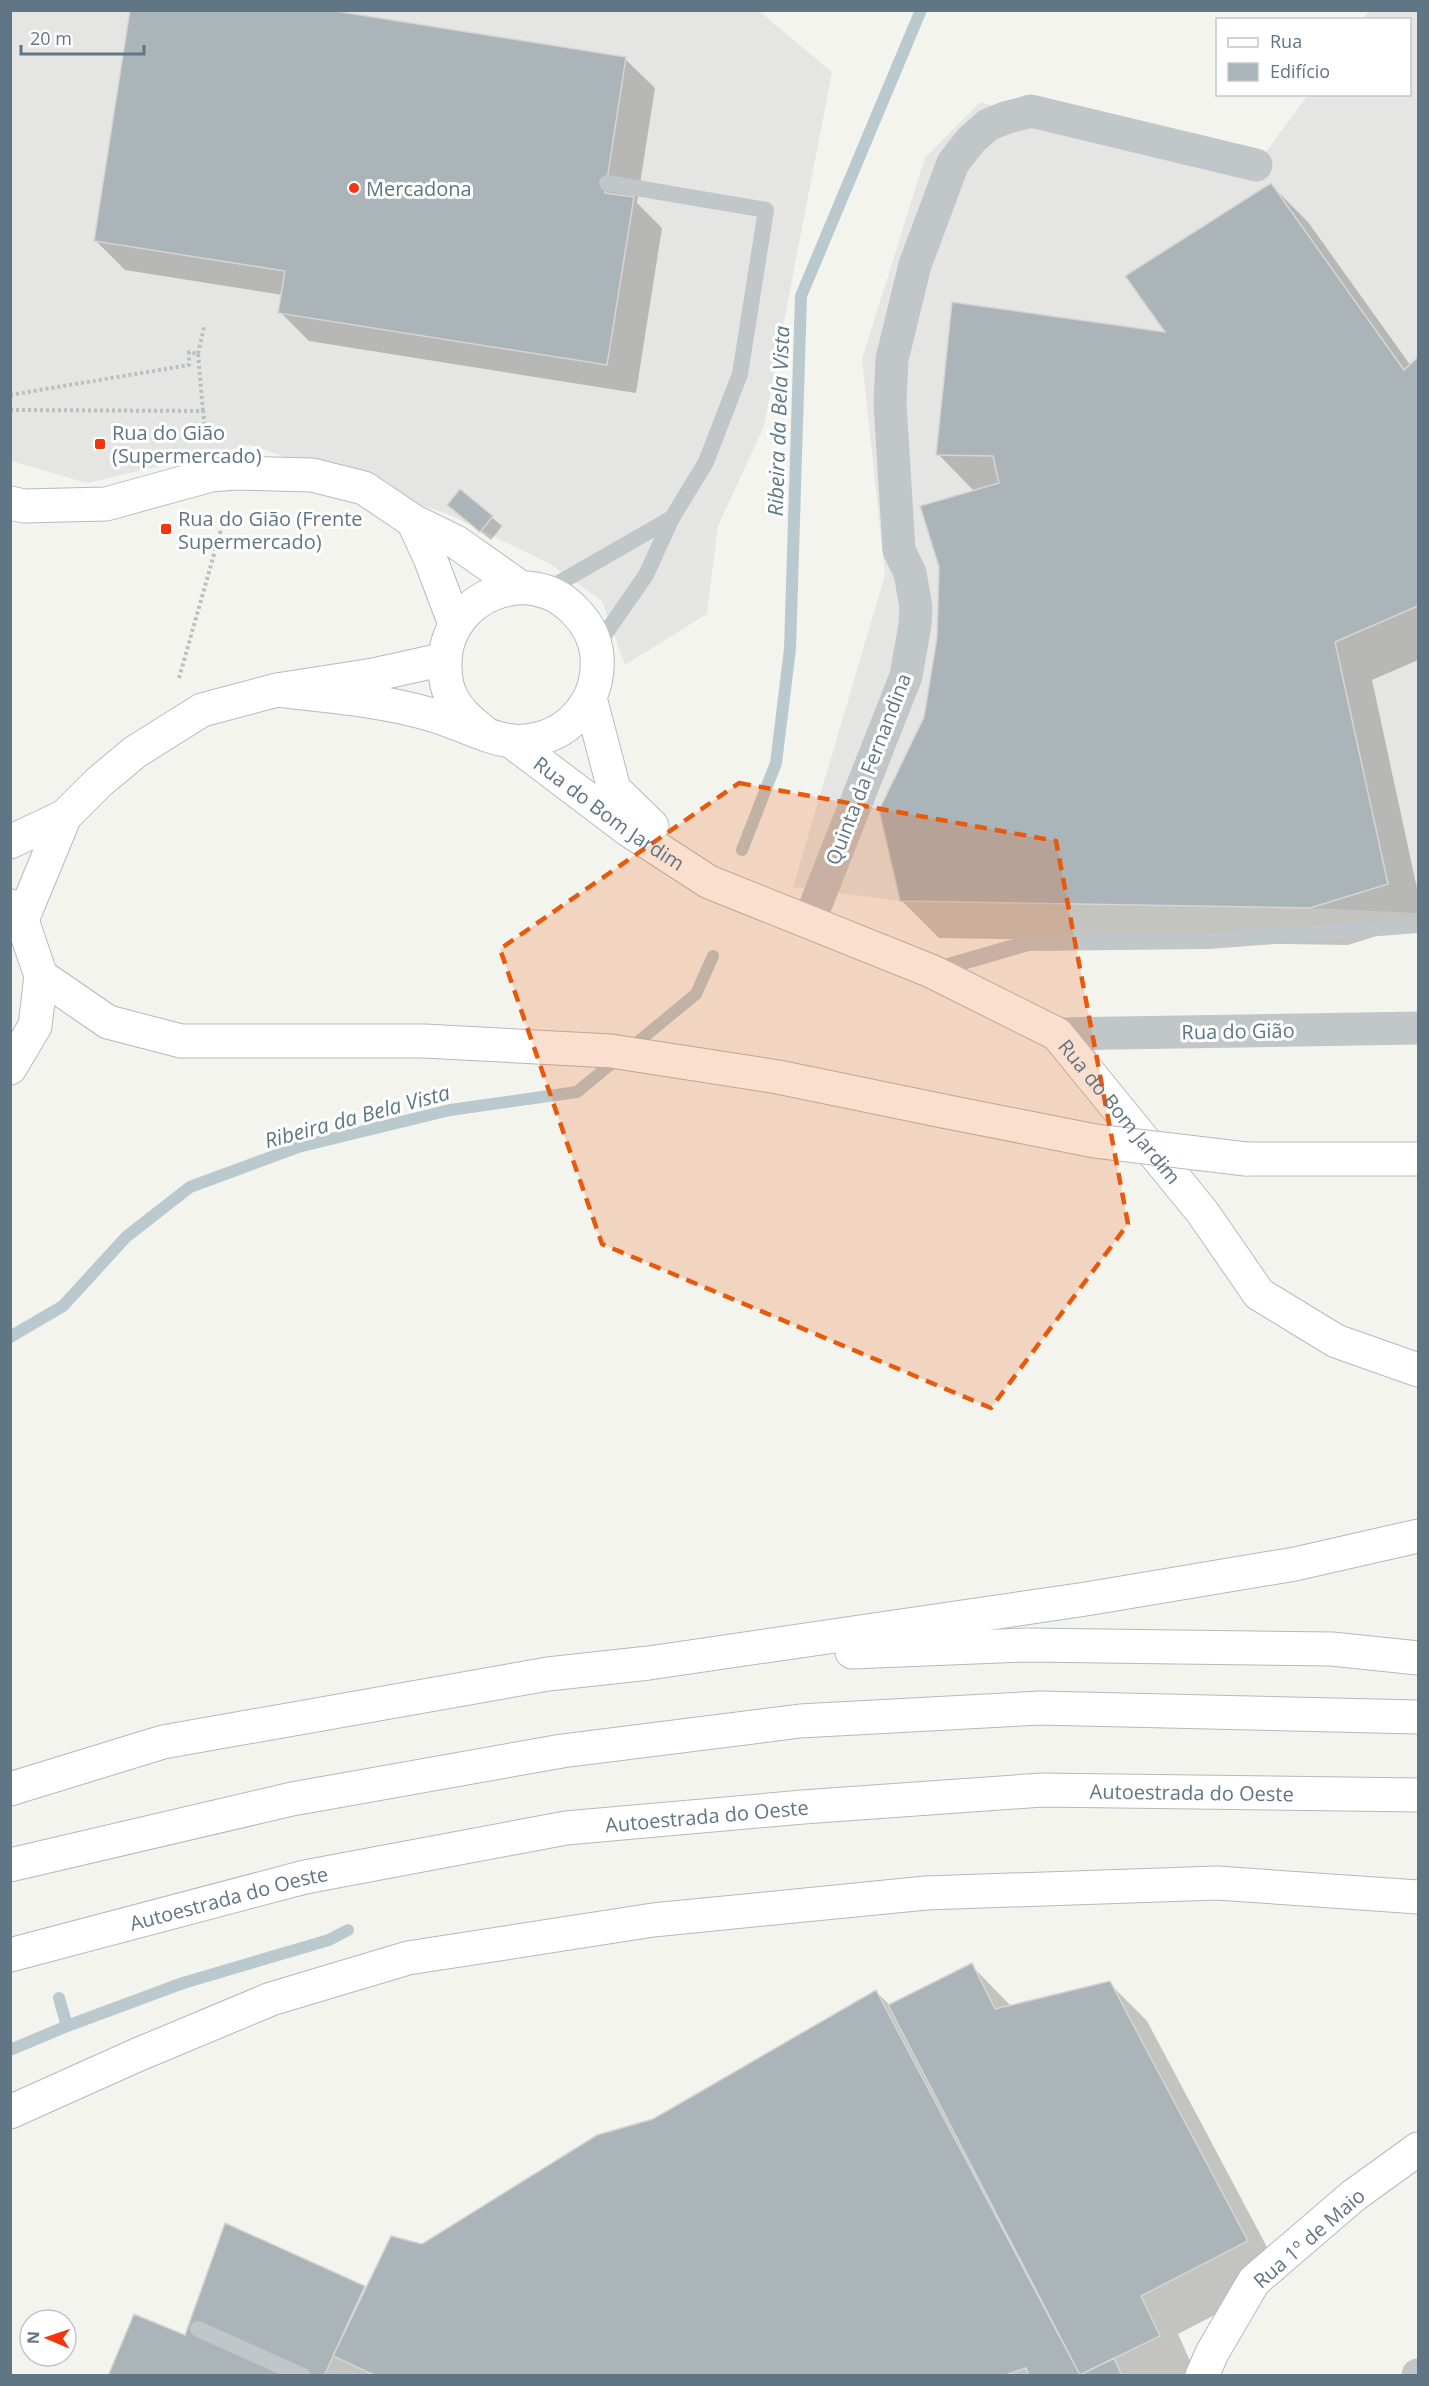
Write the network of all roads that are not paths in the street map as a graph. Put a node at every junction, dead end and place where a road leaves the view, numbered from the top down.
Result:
1 (1256, 165) dead end
2 (607, 183) dead end
3 (10, 503) edge
4 (672, 518) junction
5 (412, 521) junction
6 (532, 589) junction
7 (455, 624) junction
8 (596, 646) junction
9 (445, 659) junction
10 (277, 690) junction
11 (590, 698) junction
12 (499, 737) junction
13 (65, 816) junction
14 (10, 842) edge
15 (709, 882) junction
16 (16, 913) edge
17 (809, 922) junction
18 (1419, 925) edge
19 (931, 972) junction
20 (41, 976) junction
21 (1419, 1028) edge
22 (1057, 1034) junction
23 (10, 1068) edge
24 (1419, 1159) edge
25 (1419, 1370) edge
26 (1419, 1536) edge
27 (1419, 1658) edge
28 (649, 1663) junction
29 (1419, 1717) edge
30 (10, 1789) edge
31 (1419, 1795) edge
32 (10, 1865) edge
33 (1419, 1897) edge
34 (10, 1955) edge
35 (10, 2112) edge
36 (1419, 2150) edge
37 (198, 2329) dead end
38 (303, 2376) edge
39 (1202, 2376) edge

1 - 17 street, Quinta da Fernandina
2 - 4 lane
3 - 5 main road
4 - 6 lane
4 - 8 lane
5 - 6 main road
5 - 7 main road
6 - 7 main road
6 - 8 main road
7 - 9 main road
8 - 11 main road
9 - 10 main road
9 - 12 main road
10 - 12 main road
10 - 13 main road
11 - 12 main road
11 - 15 main road, Rua do Bom Jardim
12 - 15 main road, Rua do Bom Jardim
13 - 14 main road
13 - 16 main road
15 - 17 main road, Rua do Bom Jardim
16 - 20 main road
17 - 19 main road, Rua do Bom Jardim
18 - 19 lane
19 - 22 main road, Rua do Bom Jardim
20 - 23 main road
20 - 24 main road, bridge
21 - 22 street, Rua do Gião
22 - 25 main road, Rua do Bom Jardim
26 - 28 main road
27 - 28 main road
28 - 30 main road
29 - 32 main road
31 - 34 main road, Autoestrada do Oeste
33 - 35 main road
36 - 39 main road, Rua 1º de Maio
37 - 38 lane

